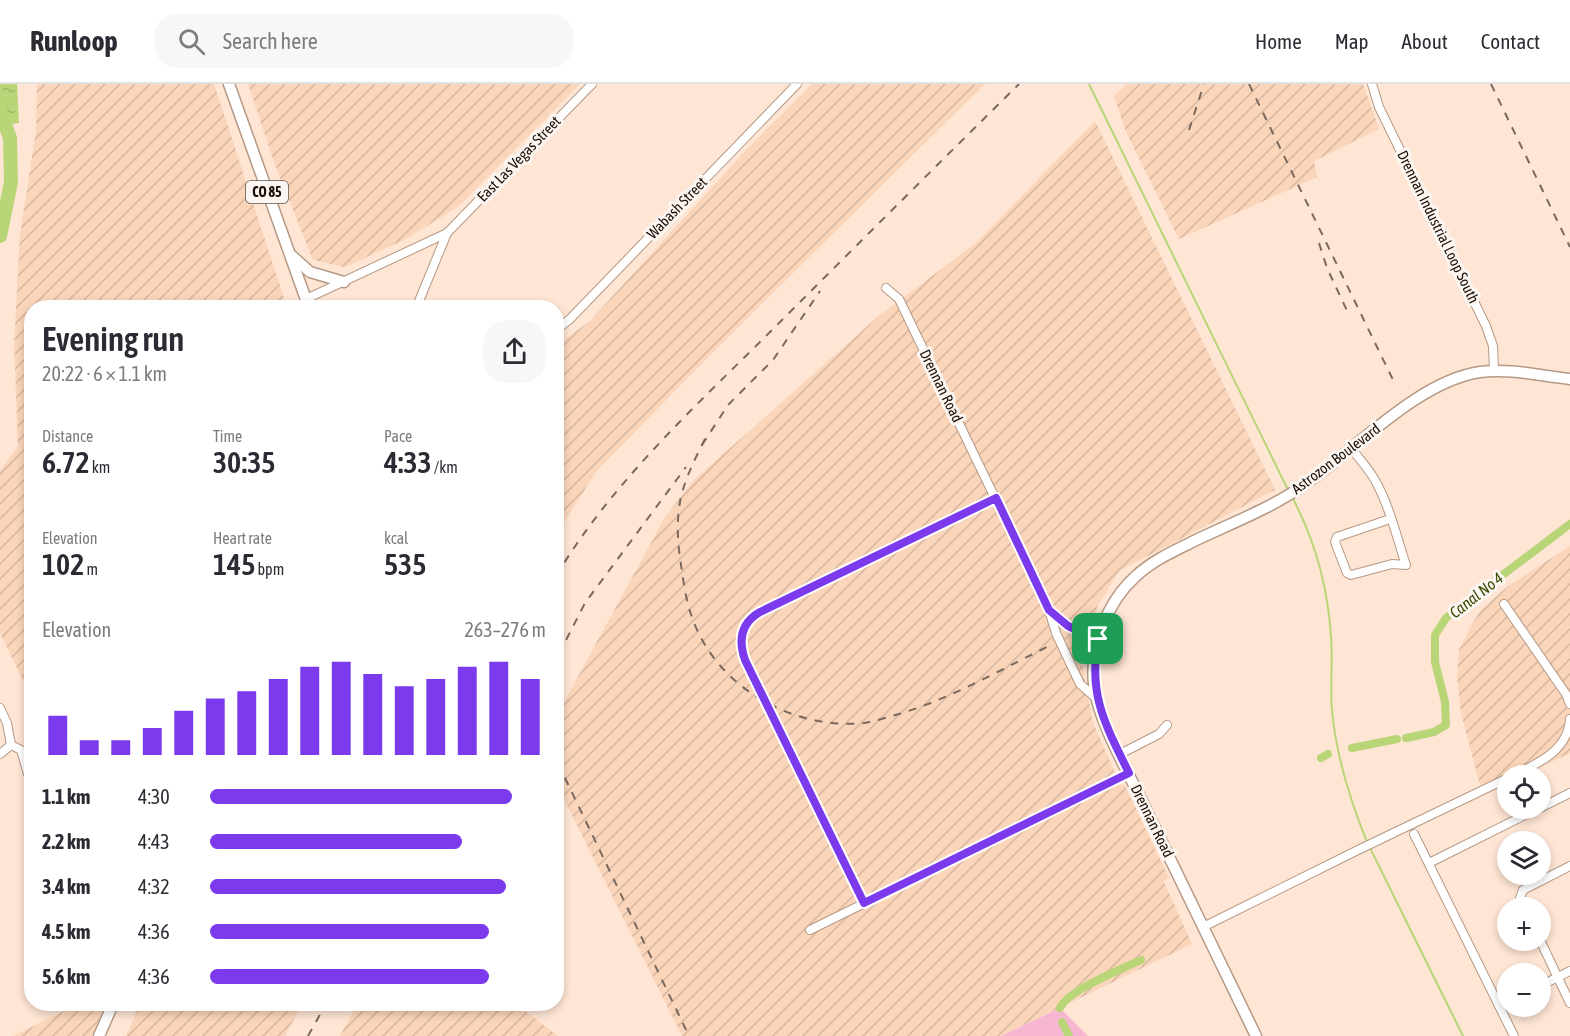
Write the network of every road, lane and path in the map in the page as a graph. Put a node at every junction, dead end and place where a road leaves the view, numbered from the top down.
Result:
1 (229, 84) edge
2 (592, 84) edge
3 (797, 84) edge
4 (1372, 84) edge
5 (447, 233) junction
6 (289, 252) junction
7 (344, 282) junction
8 (886, 288) dead end
9 (307, 300) edge
10 (313, 300) edge
11 (421, 300) edge
12 (564, 324) edge
13 (1494, 371) junction
14 (1570, 379) edge
15 (1351, 448) junction
16 (996, 498) junction
17 (1390, 519) junction
18 (1504, 604) dead end
19 (1049, 610) junction
20 (1098, 639) junction
21 (1097, 700) junction
22 (1570, 704) edge
23 (0, 708) edge
24 (1570, 719) edge
25 (1167, 725) dead end
26 (11, 745) junction
27 (0, 754) edge
28 (1120, 754) junction
29 (24, 760) edge
30 (1534, 765) edge
31 (1129, 773) junction
32 (1497, 783) edge
33 (1570, 793) edge
34 (1551, 802) edge
35 (1518, 819) edge
36 (1414, 834) dead end
37 (1428, 863) junction
38 (1570, 866) edge
39 (1520, 897) edge
40 (864, 903) junction
41 (1203, 927) junction
42 (810, 930) dead end
43 (1545, 951) edge
44 (1570, 971) edge
45 (1557, 977) junction
46 (1551, 980) edge
47 (1497, 993) edge
48 (1570, 1003) edge
49 (110, 1011) edge
50 (1507, 1017) edge
51 (99, 1036) edge
52 (1256, 1036) edge
53 (1514, 1036) edge

1 - 6 main road, CO 85
2 - 5 street, East Las Vegas Street
3 - 12 street, Wabash Street
4 - 13 street, Drennan Industrial Loop South
5 - 7 street, East Las Vegas Street
5 - 11 street, East Las Vegas Street
6 - 7 main road
6 - 9 main road, CO 85
7 - 10 street, East Las Vegas Street
8 - 16 street, Drennan Road
13 - 14 main road, Astrozon Boulevard
13 - 15 main road, Astrozon Boulevard
15 - 17 street
15 - 20 main road, Astrozon Boulevard
16 - 19 street, Drennan Road
16 - 40 street
17 - 17 street
18 - 22 street
19 - 20 street
19 - 21 street, Drennan Road
20 - 21 main road, Astrozon Boulevard
21 - 28 main road, Drennan Road
23 - 26 street
24 - 30 street
25 - 28 street
26 - 27 street
26 - 29 street
28 - 31 main road, Drennan Road
31 - 40 street
31 - 41 main road, Drennan Road
32 - 41 street
33 - 34 street
35 - 37 street
36 - 37 street
37 - 47 street
38 - 39 street
40 - 42 street
41 - 52 main road, Drennan Road
43 - 45 street
44 - 45 street
45 - 46 street
45 - 48 street
49 - 51 main road
50 - 53 street

